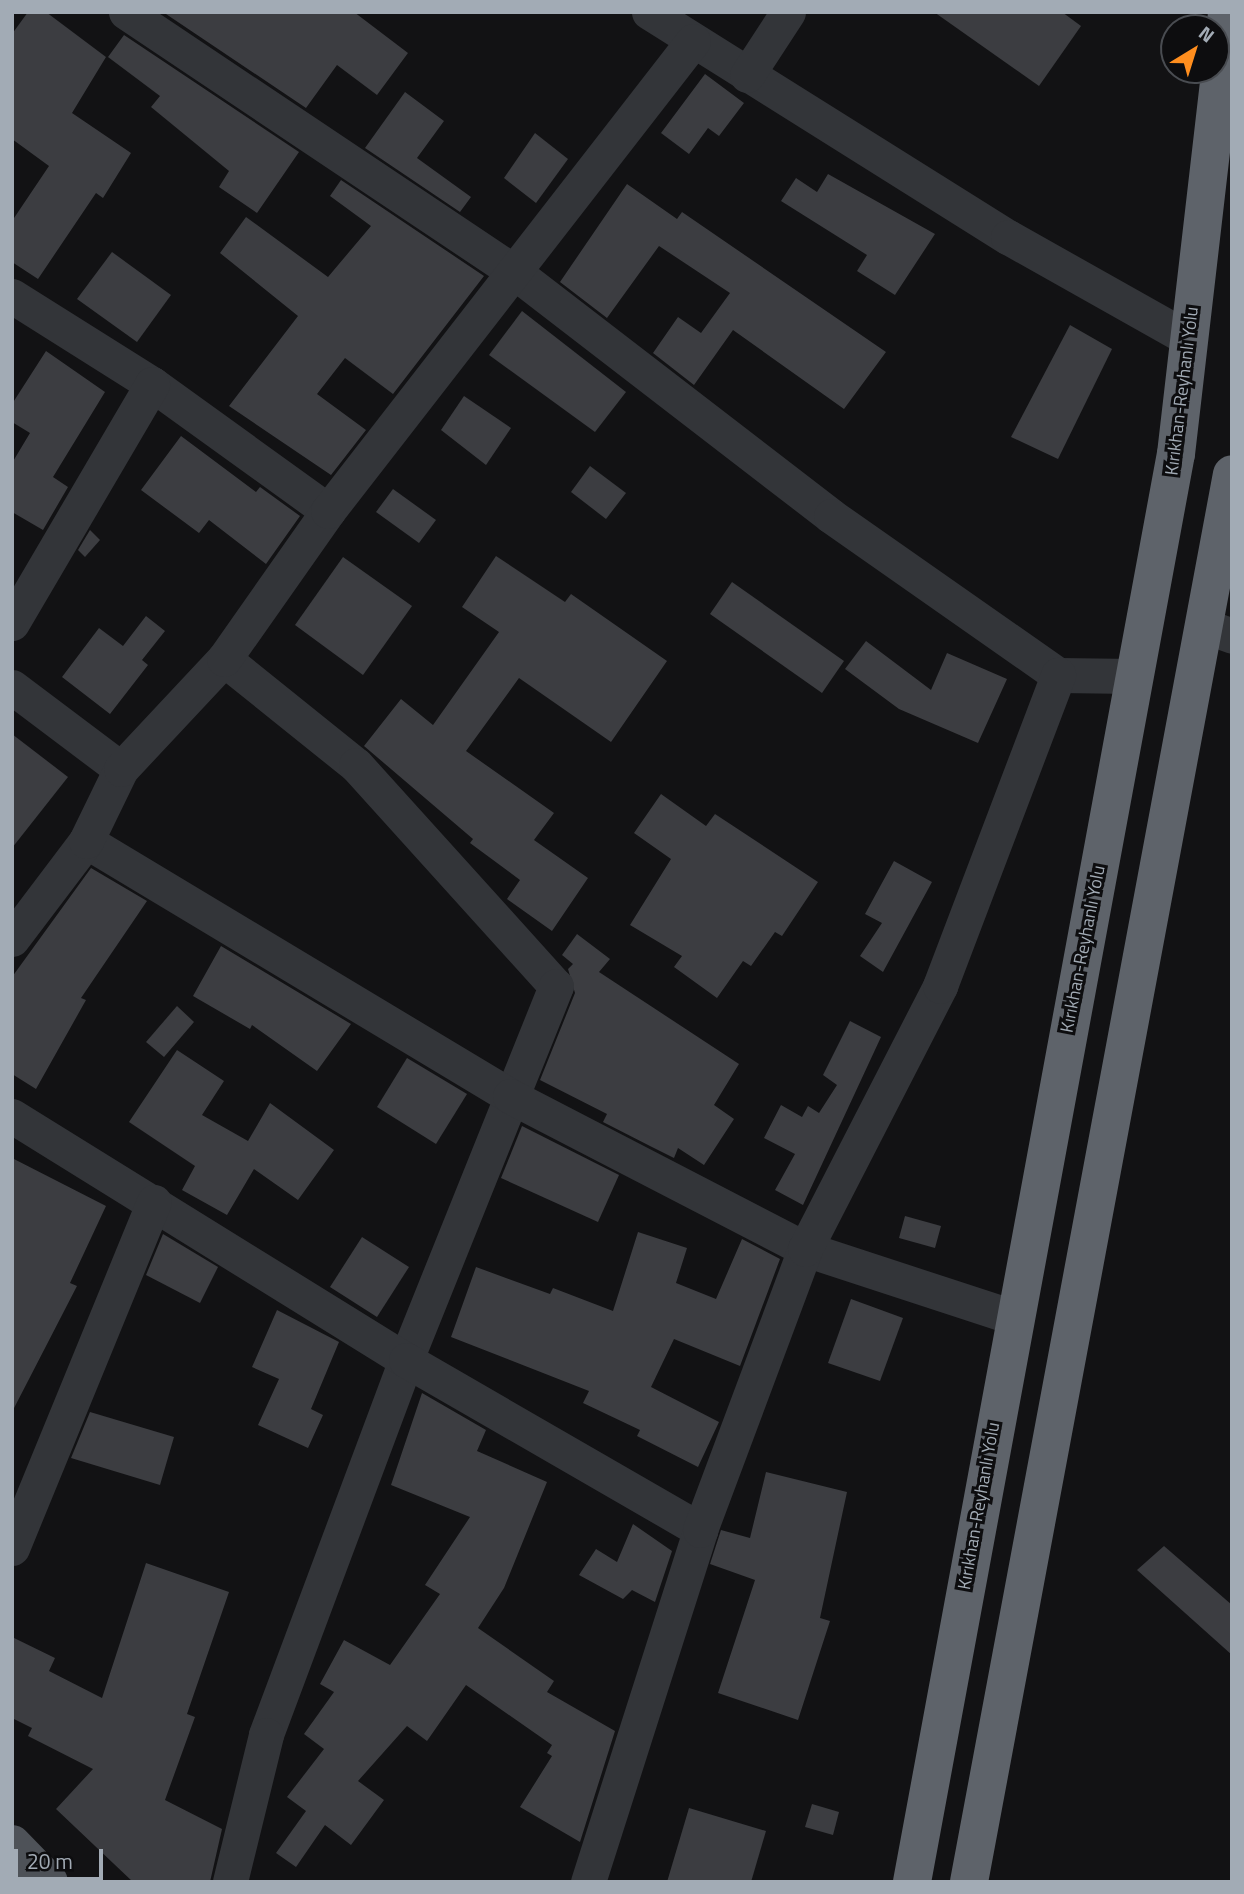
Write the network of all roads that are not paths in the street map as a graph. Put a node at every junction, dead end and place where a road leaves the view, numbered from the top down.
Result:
1 (126, 12) edge
2 (649, 12) edge
3 (788, 12) edge
4 (1227, 12) edge
5 (693, 41) junction
6 (747, 75) junction
7 (517, 274) junction
8 (12, 296) edge
9 (1189, 339) junction
10 (152, 384) junction
11 (1232, 474) edge
12 (328, 511) junction
13 (12, 622) edge
14 (1219, 631) edge
15 (224, 659) junction
16 (1058, 675) junction
17 (1134, 676) junction
18 (12, 687) edge
19 (121, 769) junction
20 (86, 841) junction
21 (12, 939) edge
22 (510, 1096) junction
23 (12, 1116) edge
24 (154, 1202) junction
25 (805, 1249) junction
26 (1013, 1317) junction
27 (405, 1360) junction
28 (699, 1530) junction
29 (12, 1548) edge
30 (12, 1844) edge
31 (49, 1882) edge
32 (230, 1882) edge
33 (588, 1882) edge
34 (912, 1882) edge
35 (969, 1882) edge

1 - 7 street
2 - 5 street
3 - 6 street
4 - 9 highway, Kırıkhan-Reyhanlı Yolu
5 - 6 street
5 - 7 street
6 - 9 street
7 - 12 street
7 - 16 street
8 - 10 street
9 - 17 highway, Kırıkhan-Reyhanlı Yolu
10 - 12 street
10 - 13 street
11 - 14 highway
12 - 15 street
14 - 35 highway
15 - 19 street
15 - 22 street
16 - 17 street
16 - 25 street
17 - 26 highway, Kırıkhan-Reyhanlı Yolu
18 - 19 street
19 - 20 street
20 - 21 street
20 - 22 street
22 - 25 street
22 - 27 street
23 - 24 street
24 - 27 street
24 - 29 street
25 - 26 street
25 - 28 street
26 - 34 highway, Kırıkhan-Reyhanlı Yolu
27 - 28 street
27 - 32 street
28 - 33 street
30 - 31 main road

